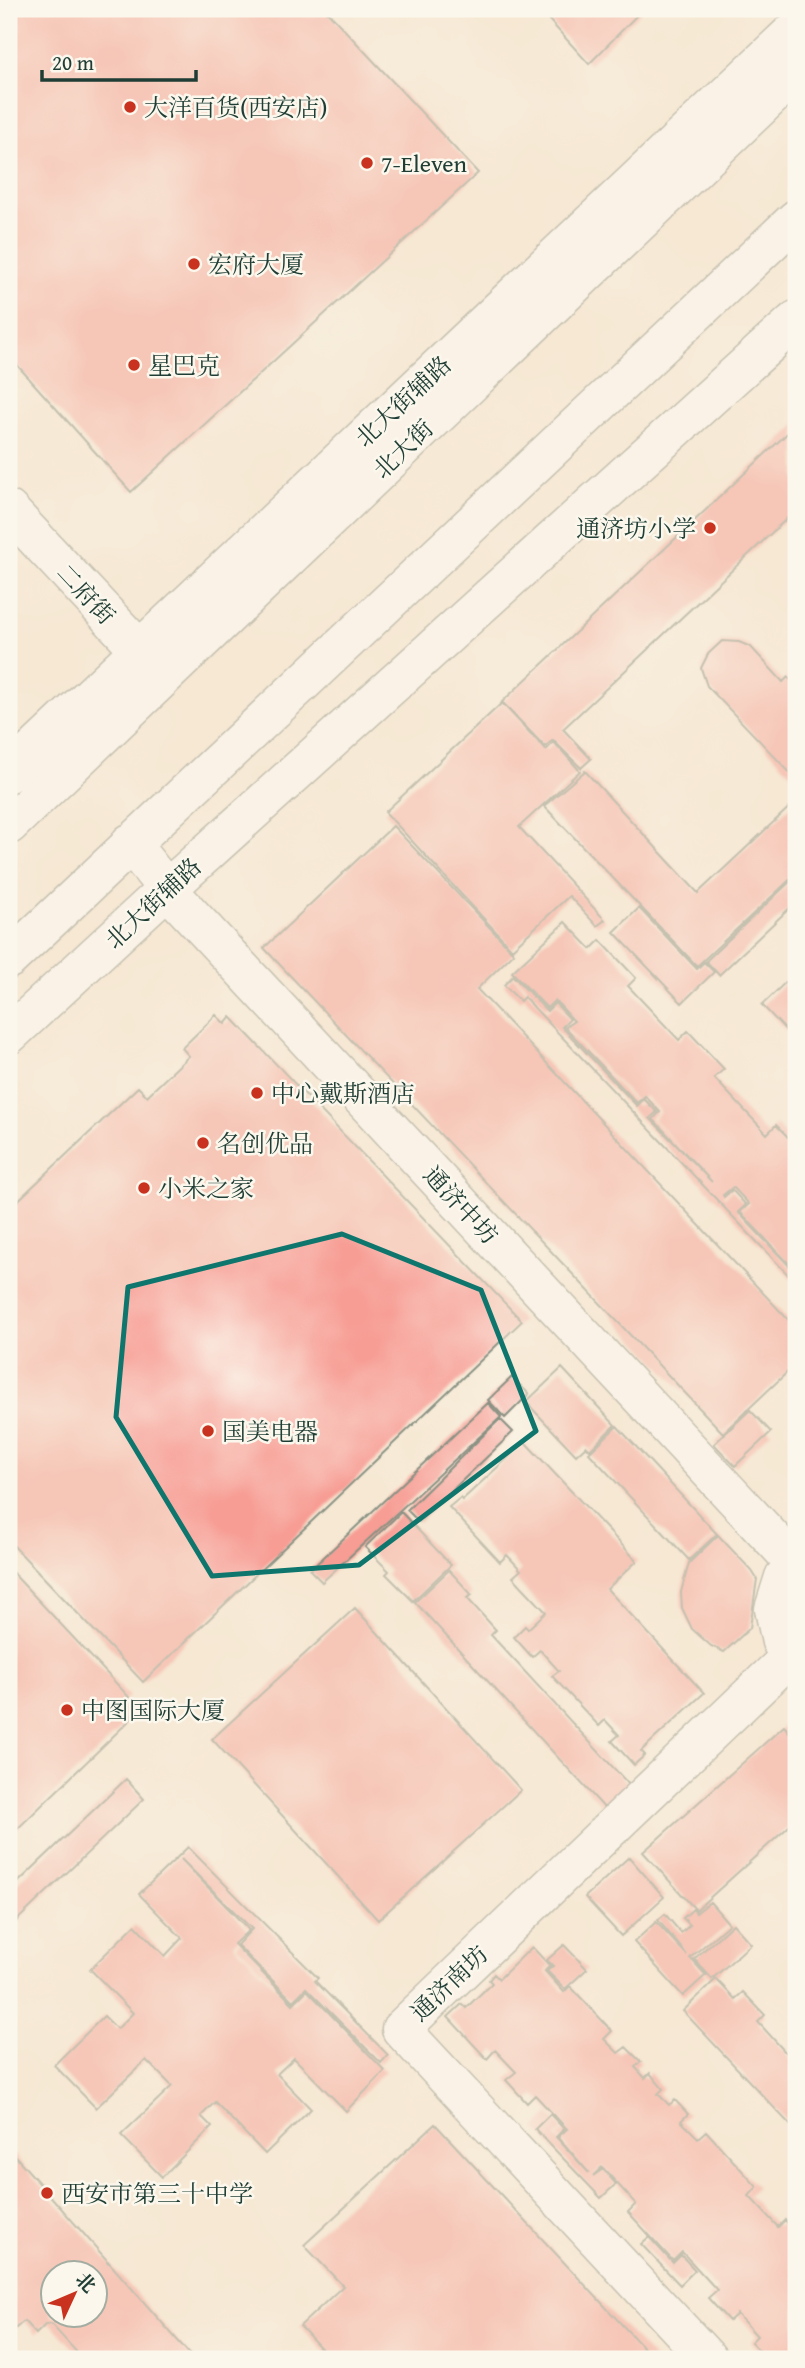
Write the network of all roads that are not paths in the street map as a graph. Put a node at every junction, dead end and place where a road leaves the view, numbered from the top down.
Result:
1 (796, 29) edge
2 (796, 73) edge
3 (796, 219) edge
4 (796, 320) edge
5 (9, 510) edge
6 (152, 663) junction
7 (9, 773) edge
8 (9, 825) edge
9 (130, 843) junction
10 (167, 890) junction
11 (9, 959) edge
12 (9, 1035) edge
13 (796, 1565) edge
14 (795, 1656) edge
15 (708, 2359) edge

1 - 6 street, 北大街辅路
2 - 6 street, 北大街
3 - 9 street
4 - 10 street, 北大街辅路
5 - 6 street, 二府街
6 - 7 street, 北大街辅路
6 - 8 street, 北大街
9 - 10 street, 通济中坊
9 - 11 street
10 - 12 street, 北大街辅路
10 - 13 street, 通济中坊
13 - 14 street
14 - 15 street, 通济南坊

